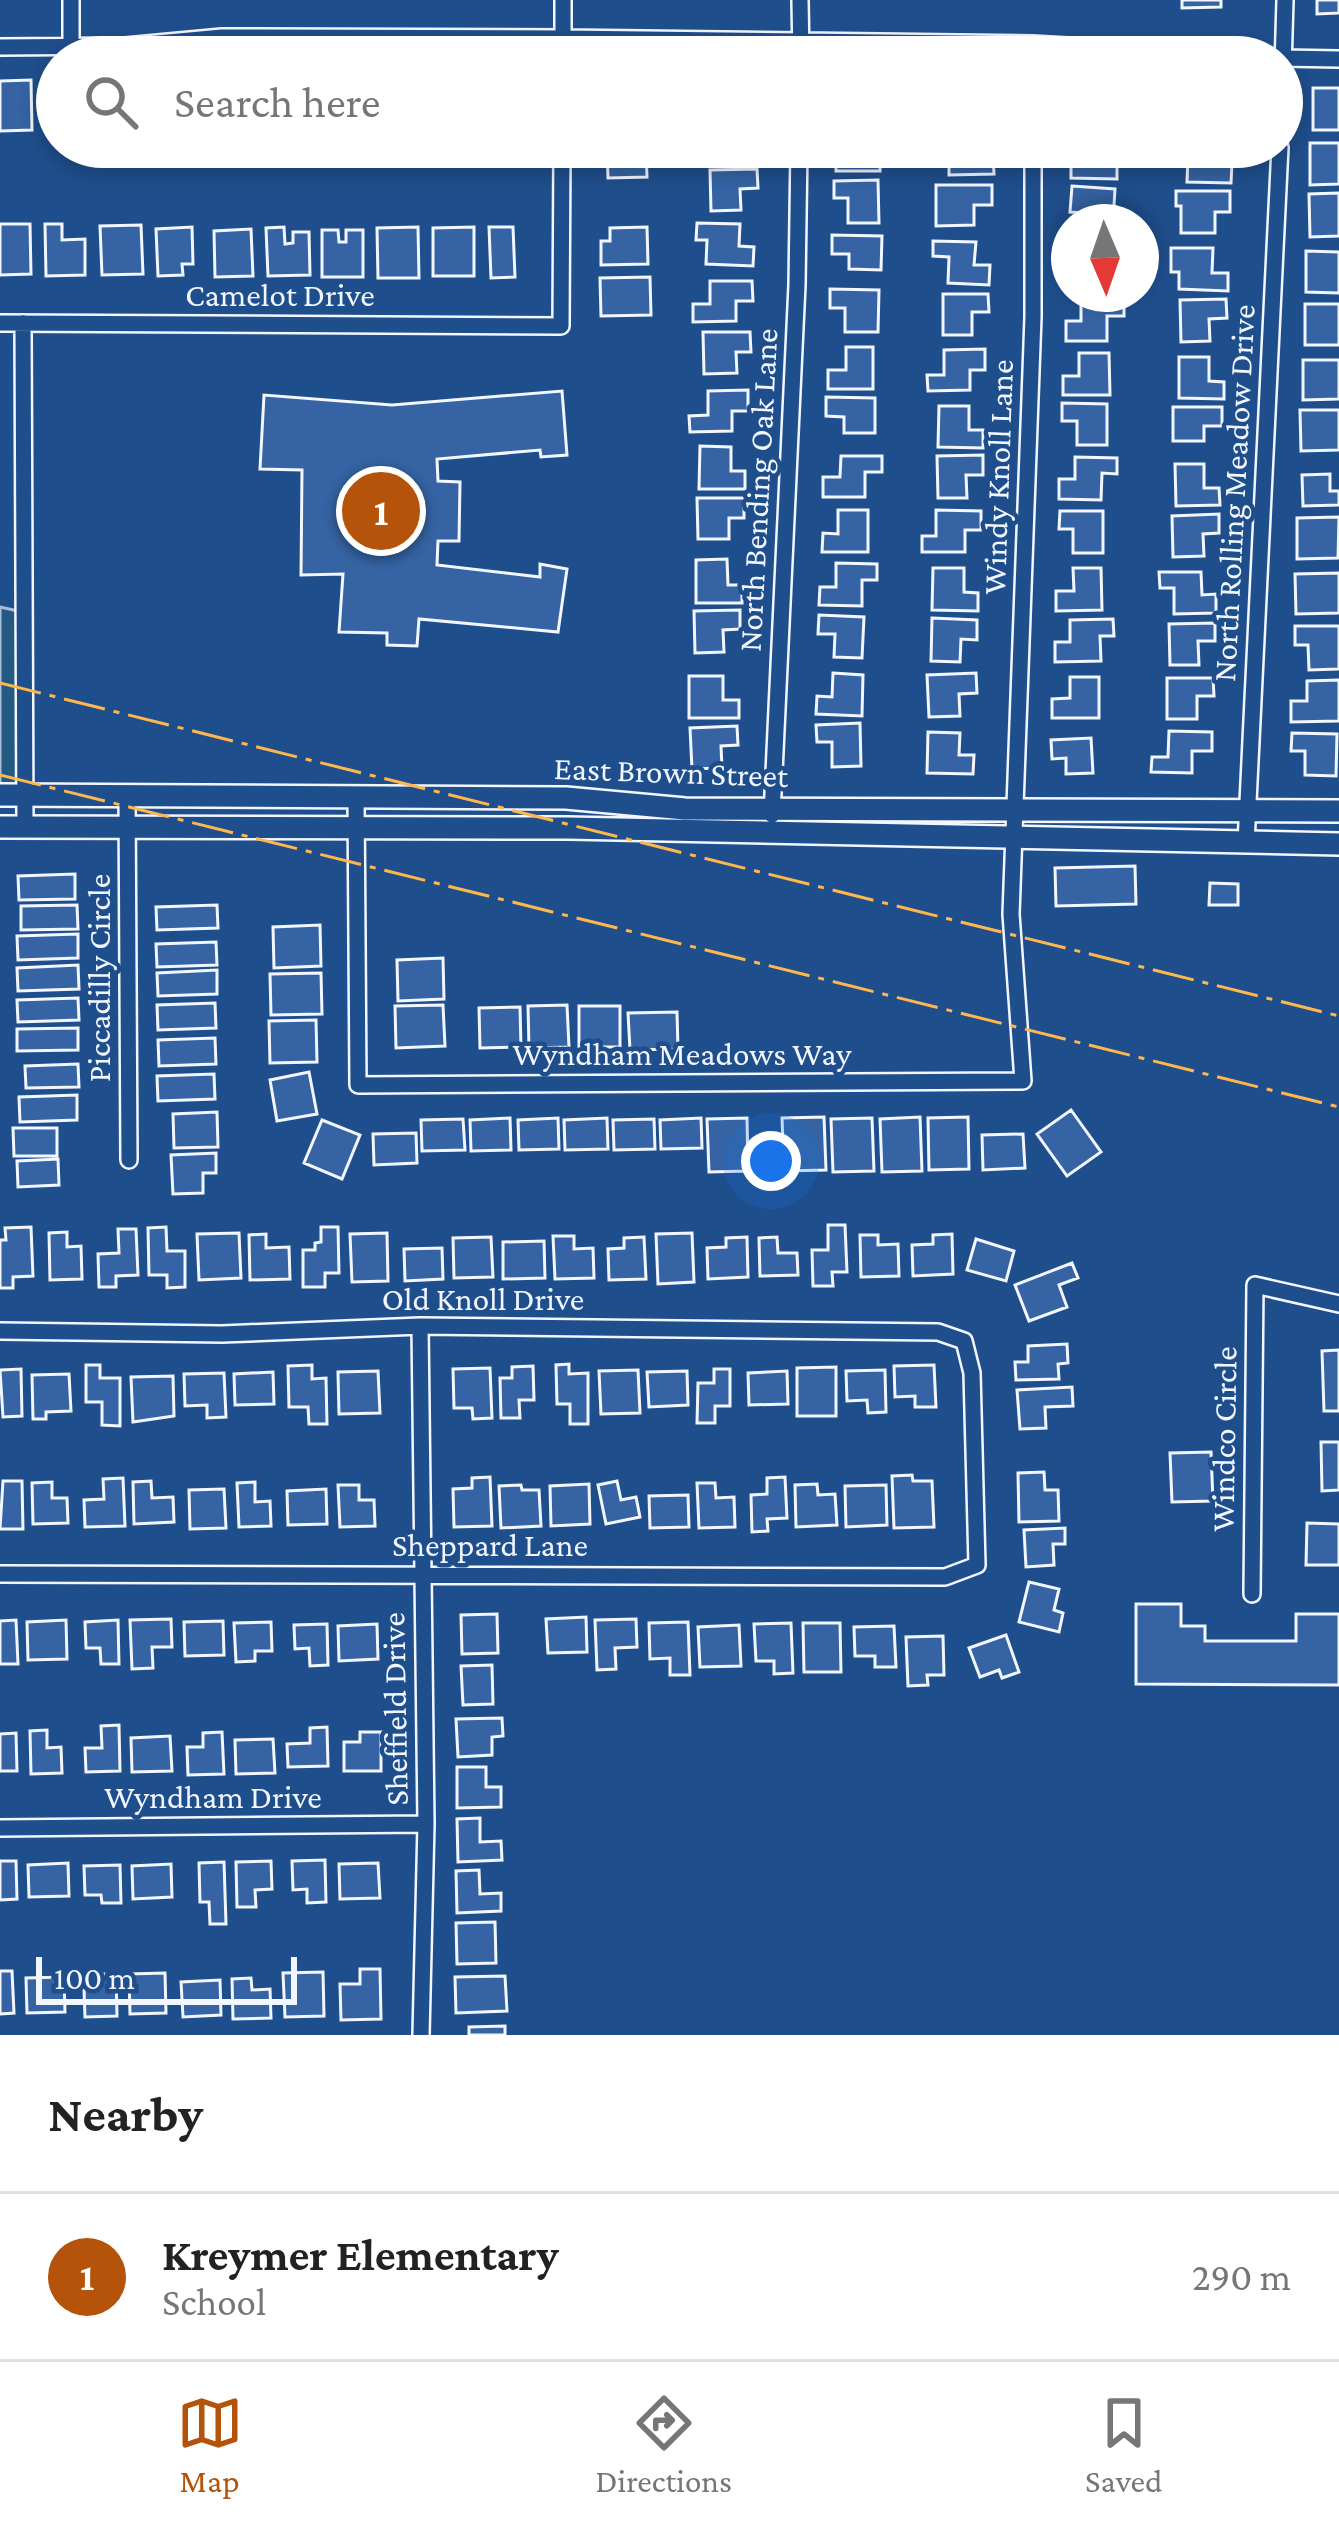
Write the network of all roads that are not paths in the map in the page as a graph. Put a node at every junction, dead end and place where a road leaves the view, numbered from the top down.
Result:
1 (71, 0) edge
2 (563, 0) edge
3 (800, 0) edge
4 (1285, 0) edge
5 (71, 36) edge
6 (563, 36) edge
7 (801, 36) edge
8 (1284, 36) edge
9 (0, 47) edge
10 (36, 47) edge
11 (1303, 58) edge
12 (1339, 59) edge
13 (562, 168) edge
14 (800, 168) edge
15 (1033, 168) edge
16 (1279, 168) edge
17 (0, 323) edge
18 (22, 323) junction
19 (0, 795) edge
20 (26, 796) junction
21 (127, 796) junction
22 (356, 796) junction
23 (772, 809) junction
24 (1016, 810) junction
25 (1248, 810) junction
26 (1339, 811) edge
27 (0, 827) edge
28 (25, 828) junction
29 (127, 828) junction
30 (357, 828) junction
31 (771, 835) junction
32 (1015, 839) junction
33 (1246, 843) junction
34 (1339, 844) edge
35 (129, 1160) dead end
36 (1339, 1304) edge
37 (420, 1326) junction
38 (0, 1331) edge
39 (977, 1565) joint
40 (0, 1574) edge
41 (423, 1574) junction
42 (1252, 1594) dead end
43 (426, 1824) junction
44 (0, 1828) edge
45 (423, 2028) edge

1 - 5 street
2 - 6 street
3 - 7 street
4 - 8 street
9 - 10 street
11 - 12 street
13 - 18 street, Camelot Drive
14 - 23 street, North Bending Oak Lane
15 - 24 street, Windy Knoll Lane
16 - 25 street, North Rolling Meadow Drive
17 - 18 street, Camelot Drive
18 - 20 street
19 - 20 main road, East Brown Street
20 - 21 main road, East Brown Street
20 - 28 street
21 - 22 main road, East Brown Street
21 - 29 street, Piccadilly Circle
22 - 23 main road, East Brown Street
22 - 30 street, Wyndham Meadows Way
23 - 24 main road, East Brown Street
23 - 31 street, North Bending Oak Lane
24 - 25 main road, East Brown Street
24 - 32 street, Wyndham Meadows Way
25 - 26 main road, East Brown Street
25 - 33 street, North Rolling Meadow Drive
27 - 28 main road, East Brown Street
28 - 29 main road, East Brown Street
29 - 30 main road, East Brown Street
29 - 35 street, Piccadilly Circle
30 - 31 main road, East Brown Street
30 - 32 street, Wyndham Meadows Way
31 - 32 main road, East Brown Street
32 - 33 main road, East Brown Street
33 - 34 main road, East Brown Street
36 - 42 street, Windco Circle
37 - 38 street, Old Knoll Drive
37 - 39 street, Old Knoll Drive
37 - 41 street, Sheffield Drive
39 - 41 street, Sheppard Lane
40 - 41 street, Sheppard Lane
41 - 43 street, Sheffield Drive
43 - 44 street, Wyndham Drive
43 - 45 street, Sheffield Drive

